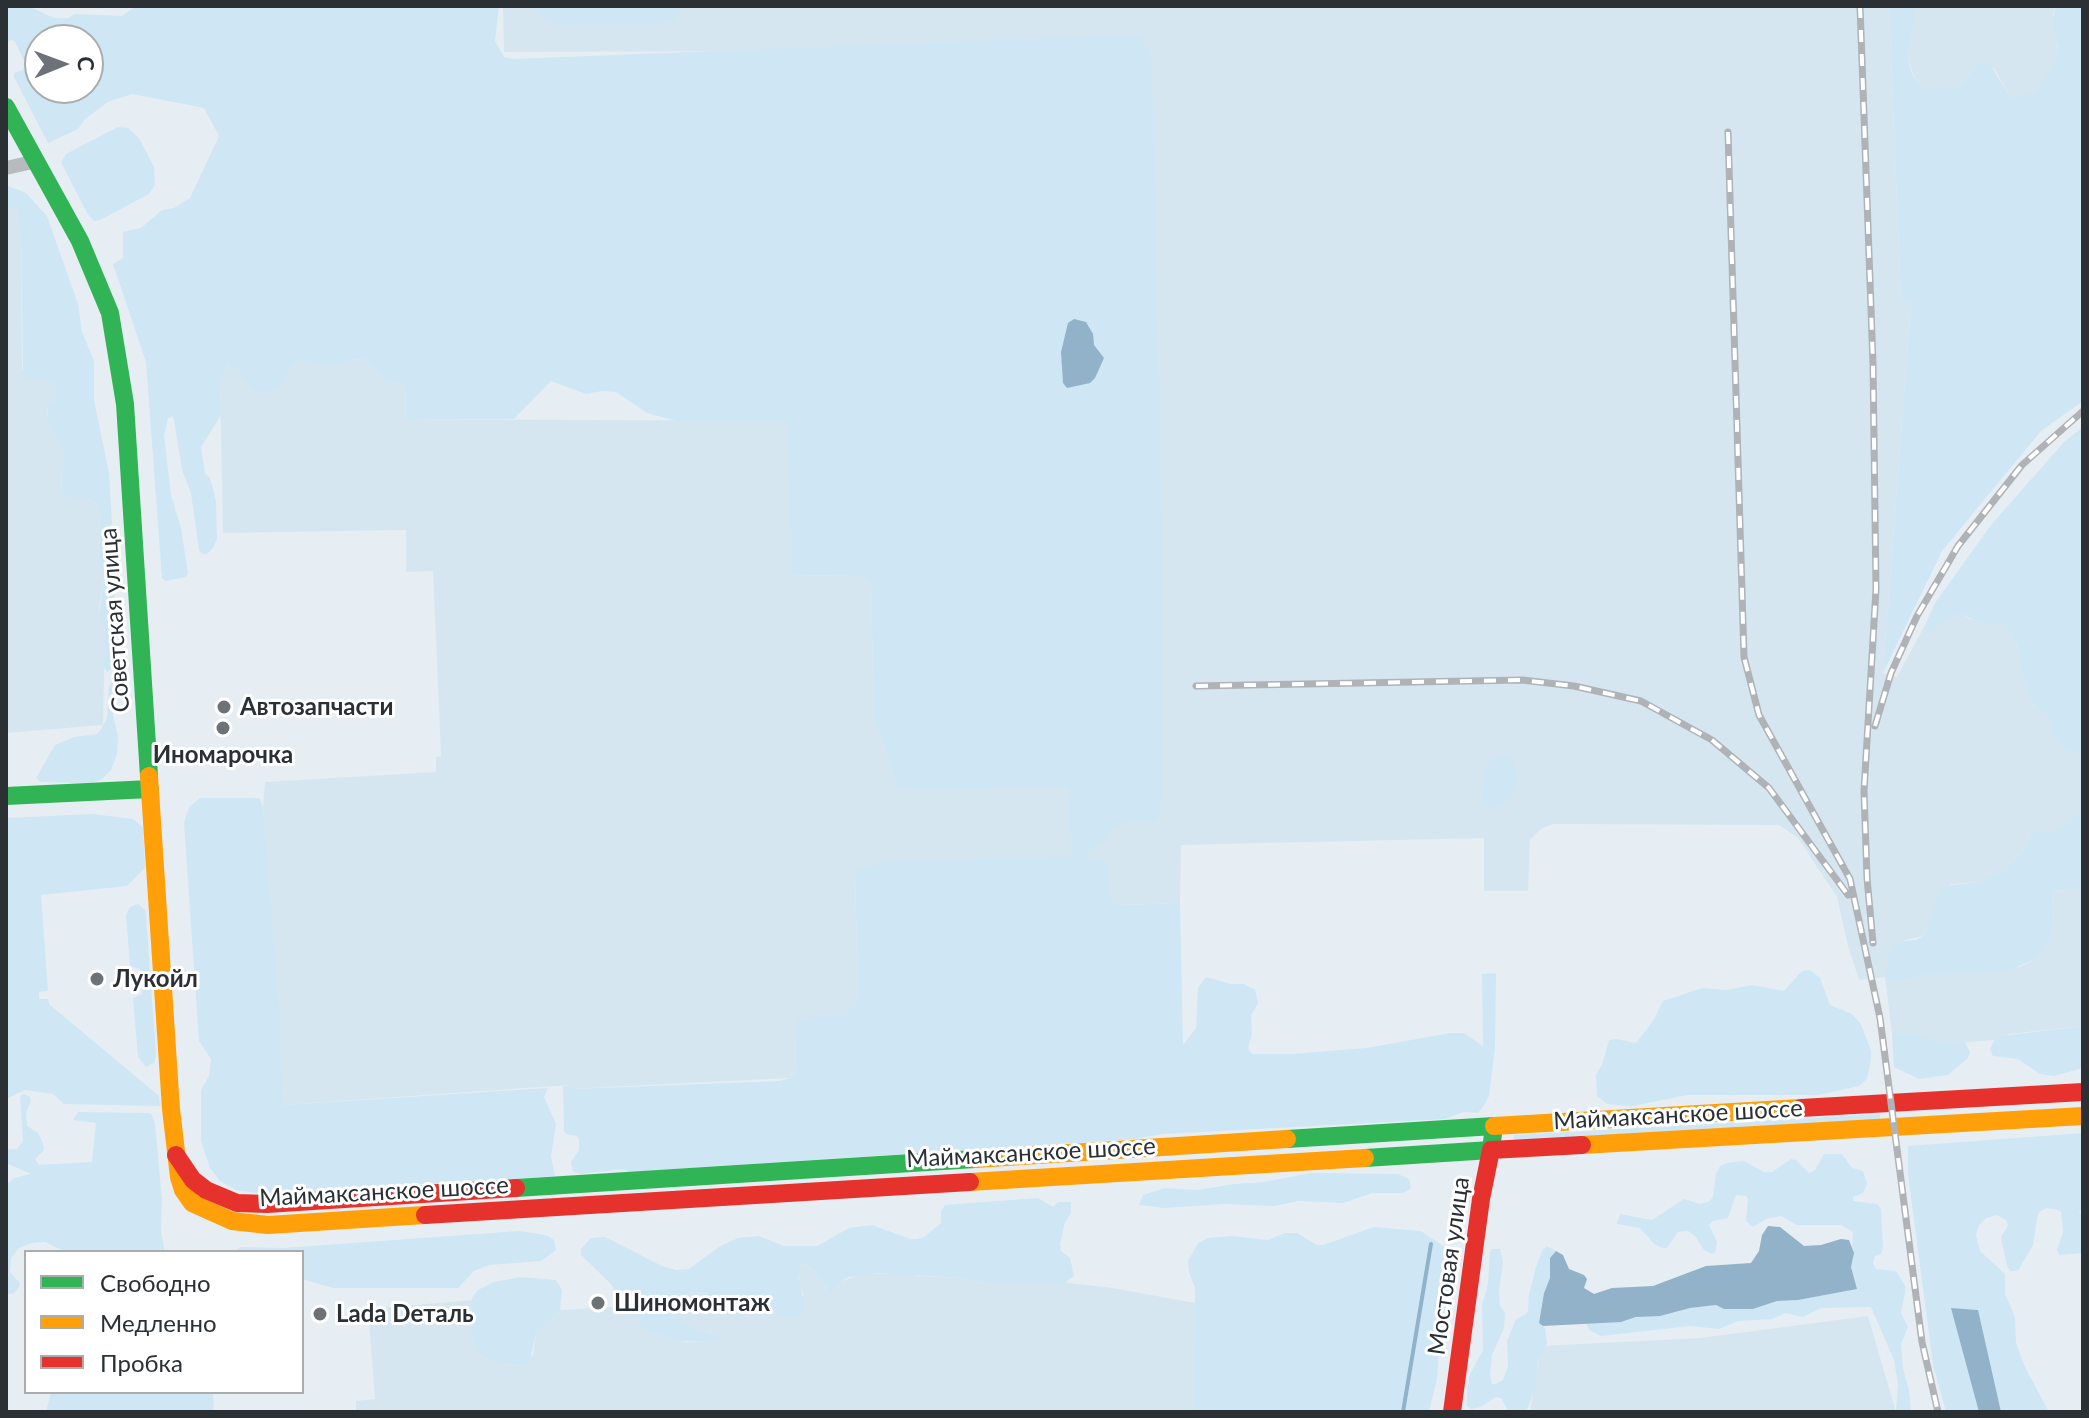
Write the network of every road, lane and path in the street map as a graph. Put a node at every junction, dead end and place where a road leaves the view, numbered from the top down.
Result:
1 (6, 107) edge
2 (37, 161) junction
3 (6, 168) edge
4 (150, 789) junction
5 (6, 796) edge
6 (2083, 1092) edge
7 (2083, 1116) edge
8 (1494, 1126) junction
9 (1491, 1150) junction
10 (176, 1155) junction
11 (1452, 1412) edge

1 - 2 main road, Советская улица
2 - 3 street
2 - 4 main road, Советская улица
4 - 5 main road
4 - 10 main road, Советская улица
6 - 8 main road, Маймаксанское шоссе
7 - 9 main road, Маймаксанское шоссе
8 - 9 main road, Мостовая улица
8 - 10 main road, Маймаксанское шоссе
9 - 10 main road, Маймаксанское шоссе
9 - 11 main road, Мостовая улица

